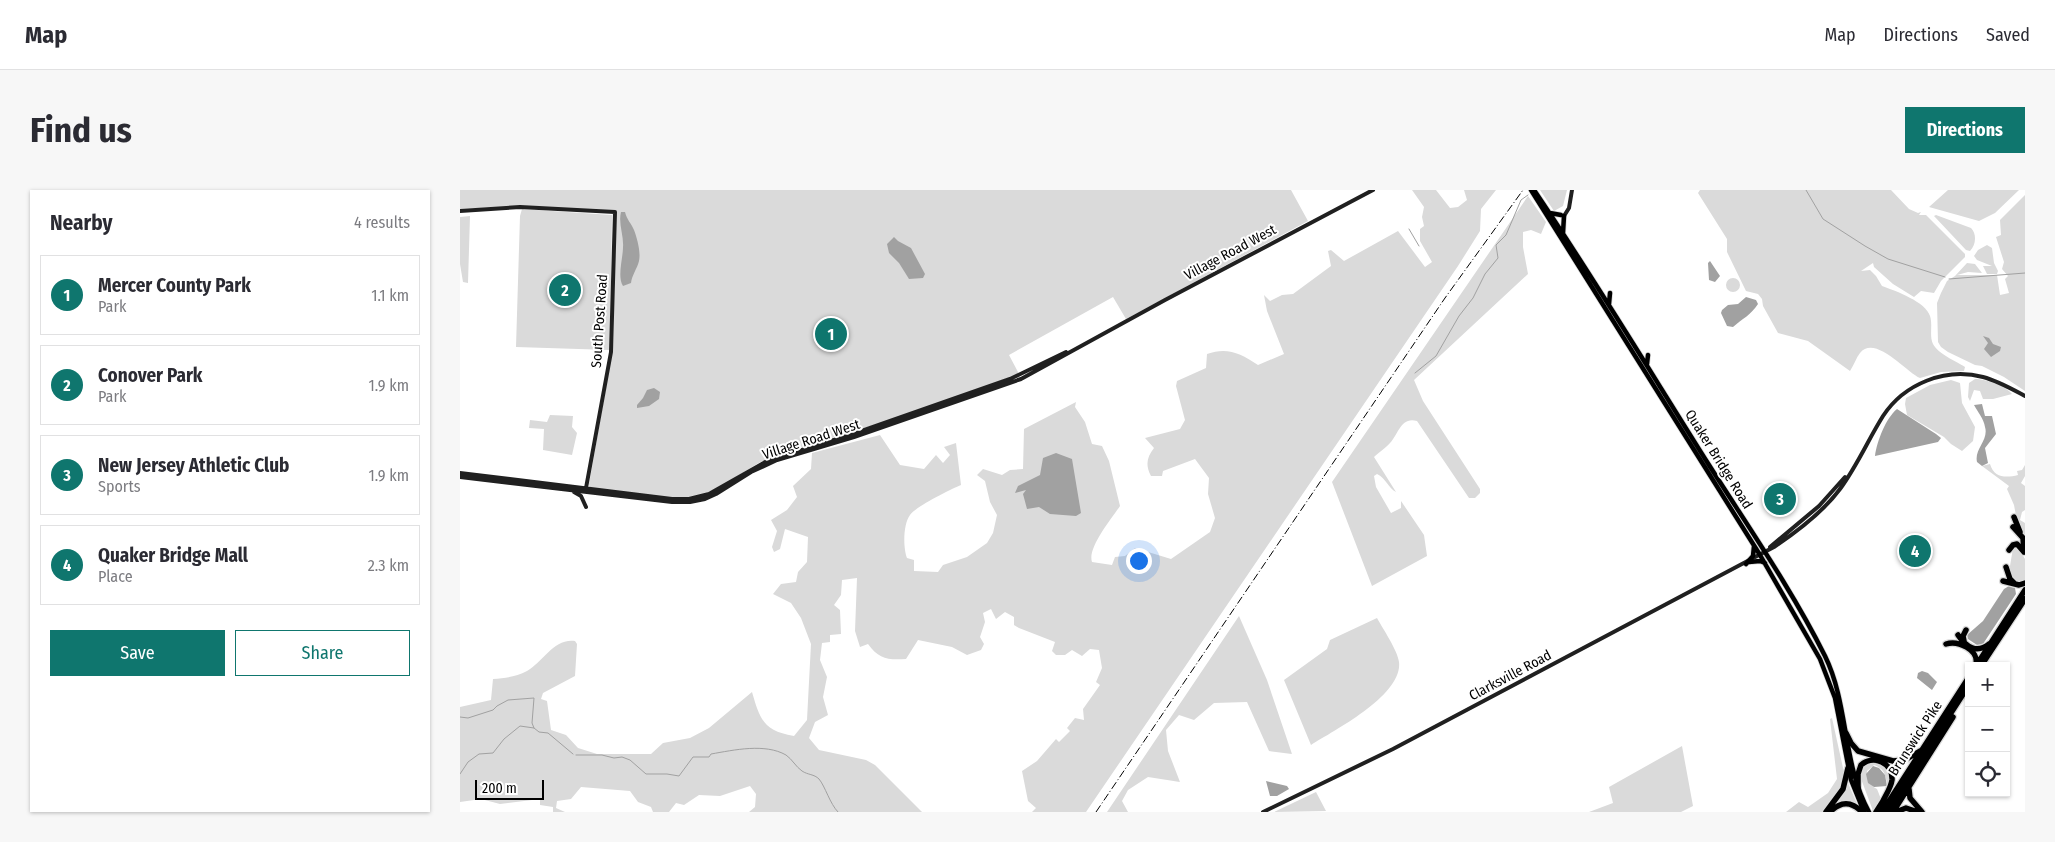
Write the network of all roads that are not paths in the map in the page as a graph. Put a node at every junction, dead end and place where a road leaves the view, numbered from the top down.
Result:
1 (1373, 190) edge
2 (1572, 190) edge
3 (1533, 191) edge
4 (460, 211) edge
5 (1549, 213) junction
6 (1563, 216) junction
7 (1563, 234) junction
8 (1610, 293) dead end
9 (1609, 305) junction
10 (1099, 335) junction
11 (1648, 355) dead end
12 (1648, 368) junction
13 (2025, 396) edge
14 (460, 475) edge
15 (517, 484) junction
16 (586, 488) junction
17 (586, 507) dead end
18 (2014, 517) dead end
19 (2023, 538) junction
20 (1753, 545) junction
21 (2009, 550) dead end
22 (2025, 553) edge
23 (1762, 554) junction
24 (1748, 563) junction
25 (1765, 563) junction
26 (2006, 567) dead end
27 (2003, 581) dead end
28 (2014, 583) junction
29 (2025, 583) edge
30 (2025, 590) edge
31 (2025, 599) edge
32 (2025, 608) edge
33 (2012, 618) junction
34 (1966, 630) dead end
35 (1957, 636) dead end
36 (1992, 642) junction
37 (1946, 644) dead end
38 (1964, 644) junction
39 (1976, 662) edge
40 (1979, 662) edge
41 (1984, 662) edge
42 (1965, 683) edge
43 (1965, 691) edge
44 (1960, 698) junction
45 (1846, 733) junction
46 (1922, 750) junction
47 (1848, 768) junction
48 (1910, 786) junction
49 (1858, 789) junction
50 (1882, 803) junction
51 (1263, 812) edge
52 (1826, 812) edge
53 (1830, 812) edge
54 (1863, 812) edge
55 (1869, 812) edge
56 (1876, 812) edge
57 (1882, 812) edge
58 (1887, 812) edge
59 (1895, 812) edge
60 (1918, 812) edge
61 (1922, 812) edge

1 - 10 main road, Village Road West
2 - 6 main road
3 - 5 main road, Quaker Bridge Road
3 - 20 main road, Quaker Bridge Road
4 - 16 main road, South Post Road
5 - 6 main road
5 - 7 main road, Quaker Bridge Road
6 - 7 main road
7 - 9 main road, Quaker Bridge Road
8 - 9 main road
9 - 12 main road, Quaker Bridge Road
10 - 15 main road, Village Road West
10 - 16 main road, Village Road West
11 - 12 main road
12 - 23 main road, Quaker Bridge Road
13 - 23 main road, Clarksville Road
14 - 15 main road, Village Road West
14 - 16 main road, Village Road West
15 - 17 main road
18 - 19 highway
19 - 22 highway
19 - 22 highway
20 - 23 main road, Quaker Bridge Road
20 - 24 main road
21 - 22 highway
23 - 24 main road, Clarksville Road
23 - 25 main road, Quaker Bridge Road
23 - 45 main road, Quaker Bridge Road
24 - 25 main road
24 - 51 main road, Clarksville Road
25 - 47 main road, Quaker Bridge Road
26 - 28 highway
27 - 28 highway
28 - 29 highway
30 - 36 highway
31 - 33 highway
32 - 33 highway
33 - 41 highway
34 - 38 highway
35 - 38 highway
36 - 38 highway
36 - 40 highway
37 - 38 highway
38 - 39 highway
42 - 46 highway, Brunswick Pike
43 - 44 highway, Brunswick Pike
44 - 48 highway
44 - 58 highway, Brunswick Pike
45 - 46 highway
45 - 49 main road, Quaker Bridge Road
46 - 50 highway
46 - 57 highway, Brunswick Pike
47 - 52 highway
47 - 54 main road, Quaker Bridge Road
48 - 59 highway
48 - 61 highway
49 - 50 highway
49 - 55 main road, Quaker Bridge Road
50 - 56 highway
53 - 54 highway
59 - 60 highway

